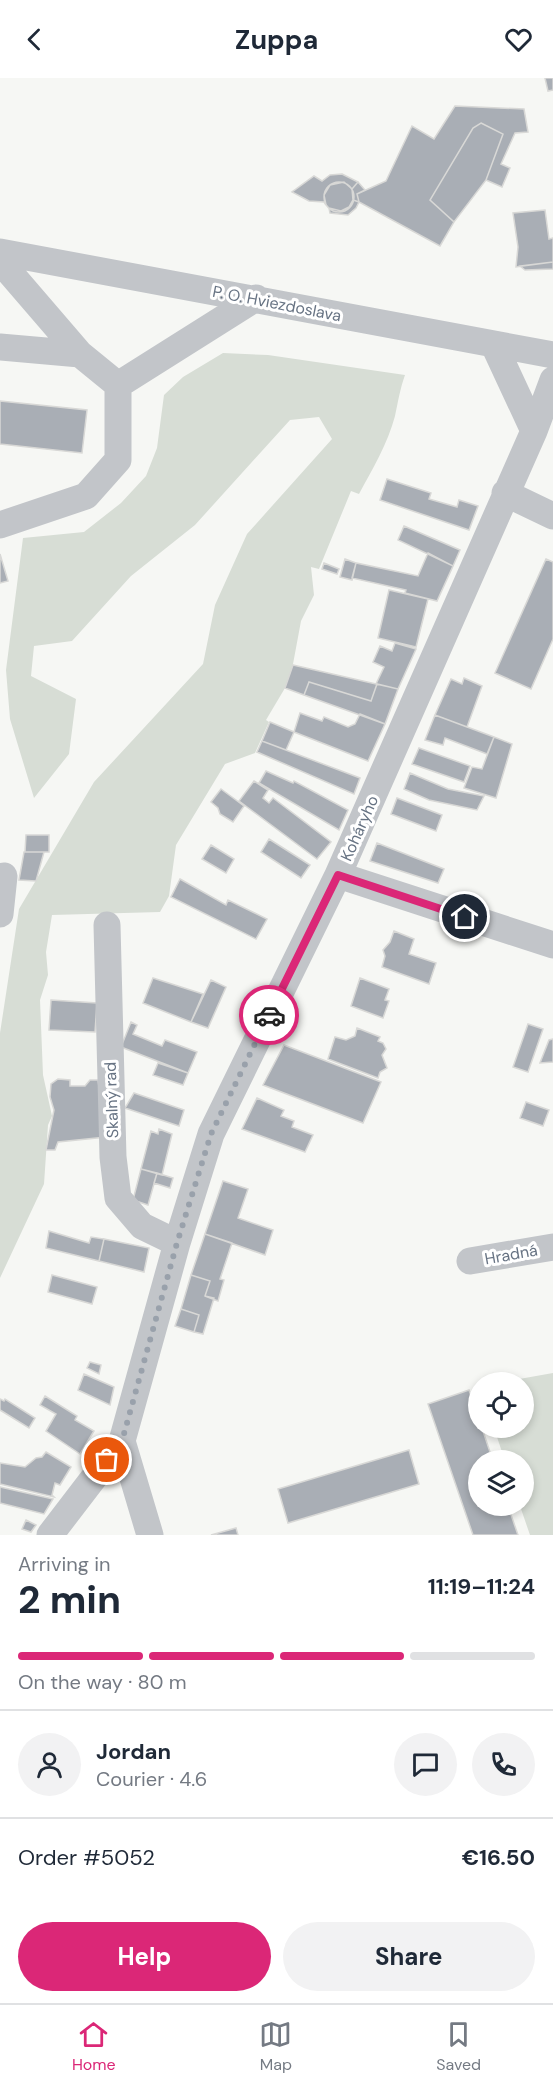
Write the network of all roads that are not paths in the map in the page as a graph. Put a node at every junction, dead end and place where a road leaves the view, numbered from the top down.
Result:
1 (0, 252) edge
2 (0, 261) edge
3 (256, 298) junction
4 (494, 345) junction
5 (0, 346) edge
6 (80, 354) junction
7 (553, 355) edge
8 (553, 380) edge
9 (118, 385) junction
10 (543, 422) edge
11 (505, 493) junction
12 (553, 516) edge
13 (0, 525) edge
14 (338, 875) junction
15 (4, 876) dead end
16 (0, 915) edge
17 (107, 925) dead end
18 (553, 945) edge
19 (177, 1243) junction
20 (553, 1247) edge
21 (470, 1261) dead end
22 (122, 1441) junction
23 (50, 1535) edge
24 (150, 1535) edge

1 - 3 street, P. O. Hviezdoslava
2 - 6 street
3 - 4 street, P. O. Hviezdoslava
3 - 9 street
4 - 7 street, P. O. Hviezdoslava
4 - 10 street
5 - 6 street
6 - 9 street
8 - 10 street, Koháryho
9 - 13 street
10 - 11 street, Koháryho
11 - 12 street
11 - 14 street, Koháryho
14 - 18 street
14 - 19 street, Koháryho
15 - 16 street
17 - 19 street, Skalný rad
19 - 22 street, Koháryho
20 - 21 street, Hradná
22 - 23 street
22 - 24 street

